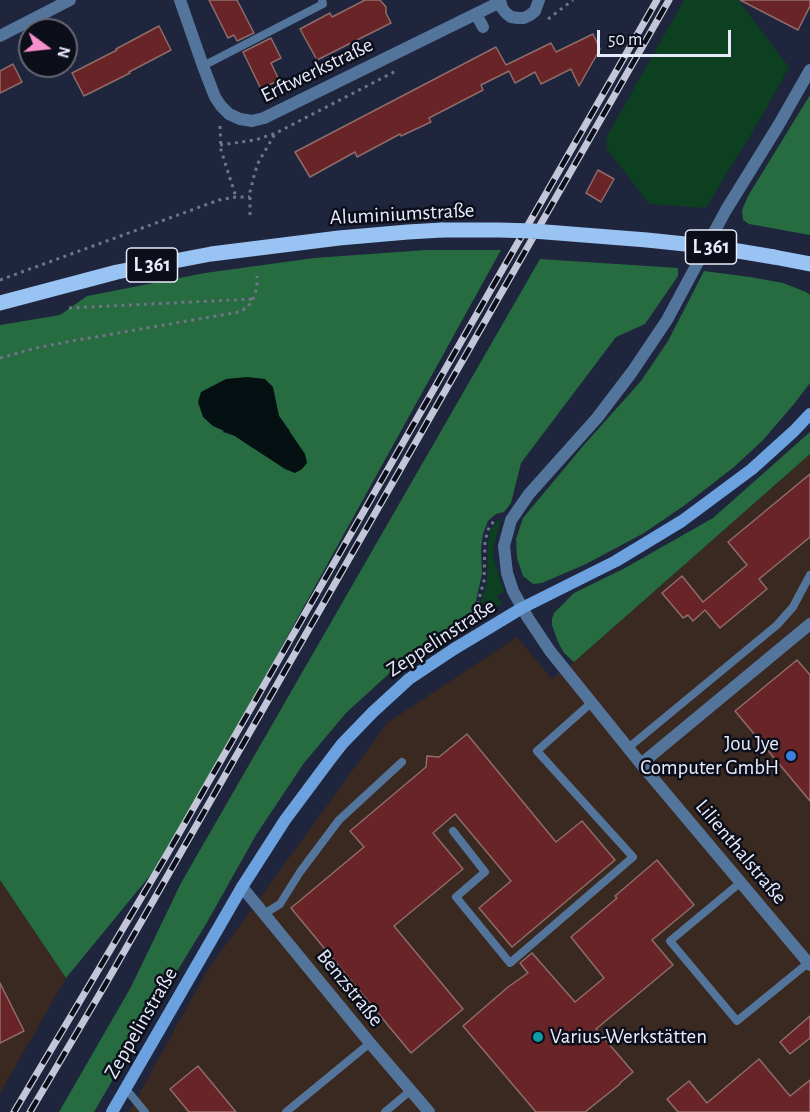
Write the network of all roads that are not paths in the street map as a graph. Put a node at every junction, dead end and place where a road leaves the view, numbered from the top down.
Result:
1 (70, 0) edge
2 (180, 0) edge
3 (322, 0) edge
4 (539, 0) edge
5 (500, 1) edge
6 (476, 14) junction
7 (483, 27) dead end
8 (0, 36) edge
9 (202, 66) junction
10 (810, 70) edge
11 (810, 257) edge
12 (790, 260) junction
13 (810, 264) edge
14 (810, 275) edge
15 (0, 303) edge
16 (810, 414) edge
17 (810, 575) edge
18 (522, 608) junction
19 (810, 624) edge
20 (591, 703) junction
21 (628, 748) junction
22 (402, 762) dead end
23 (641, 764) junction
24 (453, 831) dead end
25 (741, 882) junction
26 (242, 887) junction
27 (264, 914) junction
28 (809, 964) edge
29 (370, 1043) junction
30 (126, 1089) junction
31 (410, 1090) junction
32 (391, 1110) edge
33 (112, 1112) edge
34 (145, 1112) edge
35 (286, 1112) edge
36 (429, 1112) edge

1 - 8 street
2 - 9 street, Erftwerkstraße
3 - 9 lane
4 - 5 street, Erftwerkstraße
5 - 6 street, Erftwerkstraße
6 - 7 street
6 - 9 street, Erftwerkstraße
10 - 18 street, Lilienthalstraße
11 - 12 street
12 - 13 main road, Aluminiumstraße / L 361
12 - 14 main road
12 - 15 main road, Aluminiumstraße / L 361, bridge
16 - 18 street, Zeppelinstraße
17 - 21 lane
18 - 20 street, Lilienthalstraße
18 - 26 street, Zeppelinstraße
19 - 23 street
20 - 21 street, Lilienthalstraße
20 - 24 lane
21 - 23 street, Lilienthalstraße
22 - 27 lane
23 - 25 street, Lilienthalstraße
25 - 28 street, Lilienthalstraße
25 - 28 lane
26 - 27 street, Benzstraße
26 - 30 street, Zeppelinstraße
27 - 29 street, Benzstraße
29 - 31 street, Benzstraße
29 - 35 lane
30 - 33 street, Zeppelinstraße
30 - 34 lane
31 - 32 lane
31 - 36 street, Benzstraße

